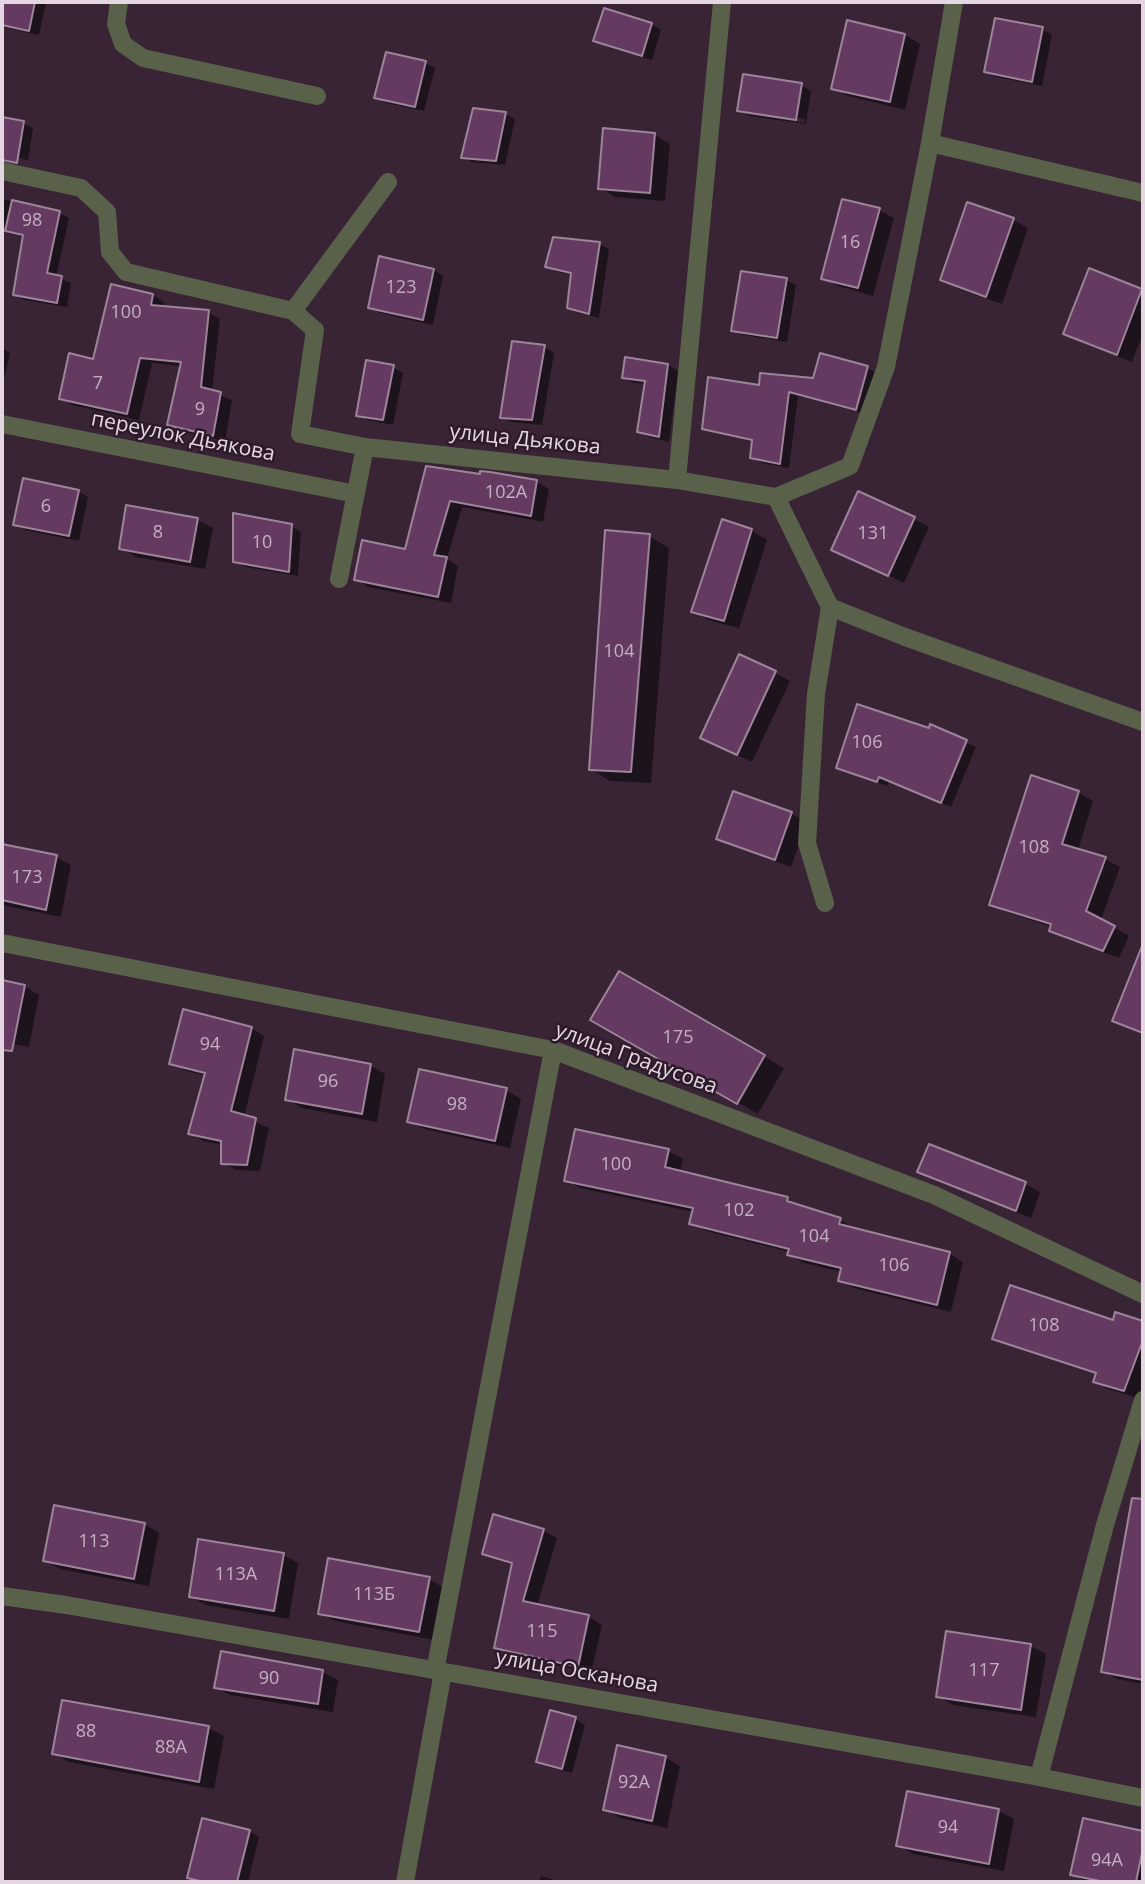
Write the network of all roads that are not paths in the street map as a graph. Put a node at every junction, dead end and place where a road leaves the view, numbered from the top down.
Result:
1 (119, 2) edge
2 (722, 2) edge
3 (954, 2) edge
4 (317, 96) dead end
5 (930, 143) junction
6 (2, 171) edge
7 (388, 182) dead end
8 (1143, 193) edge
9 (293, 311) junction
10 (2, 424) edge
11 (365, 447) junction
12 (677, 480) junction
13 (356, 494) junction
14 (776, 497) junction
15 (339, 579) dead end
16 (830, 607) junction
17 (1143, 722) edge
18 (825, 903) dead end
19 (2, 943) edge
20 (553, 1051) junction
21 (1143, 1294) edge
22 (1143, 1400) edge
23 (2, 1596) edge
24 (439, 1671) junction
25 (1039, 1777) junction
26 (1143, 1798) edge
27 (405, 1882) edge

1 - 4 street
2 - 12 street
3 - 5 street
5 - 8 street
5 - 14 street
6 - 9 street
7 - 9 street
9 - 11 street, улица Дьякова
10 - 13 street, переулок Дьякова
11 - 12 street, улица Дьякова
11 - 13 street
12 - 14 street, улица Дьякова
13 - 15 street
14 - 16 street
16 - 17 street
16 - 18 street
19 - 20 street, улица Градусова
20 - 21 street, улица Градусова
20 - 24 street
22 - 25 street
23 - 24 street, улица Осканова
24 - 25 street, улица Осканова
24 - 27 street
25 - 26 street, улица Осканова

